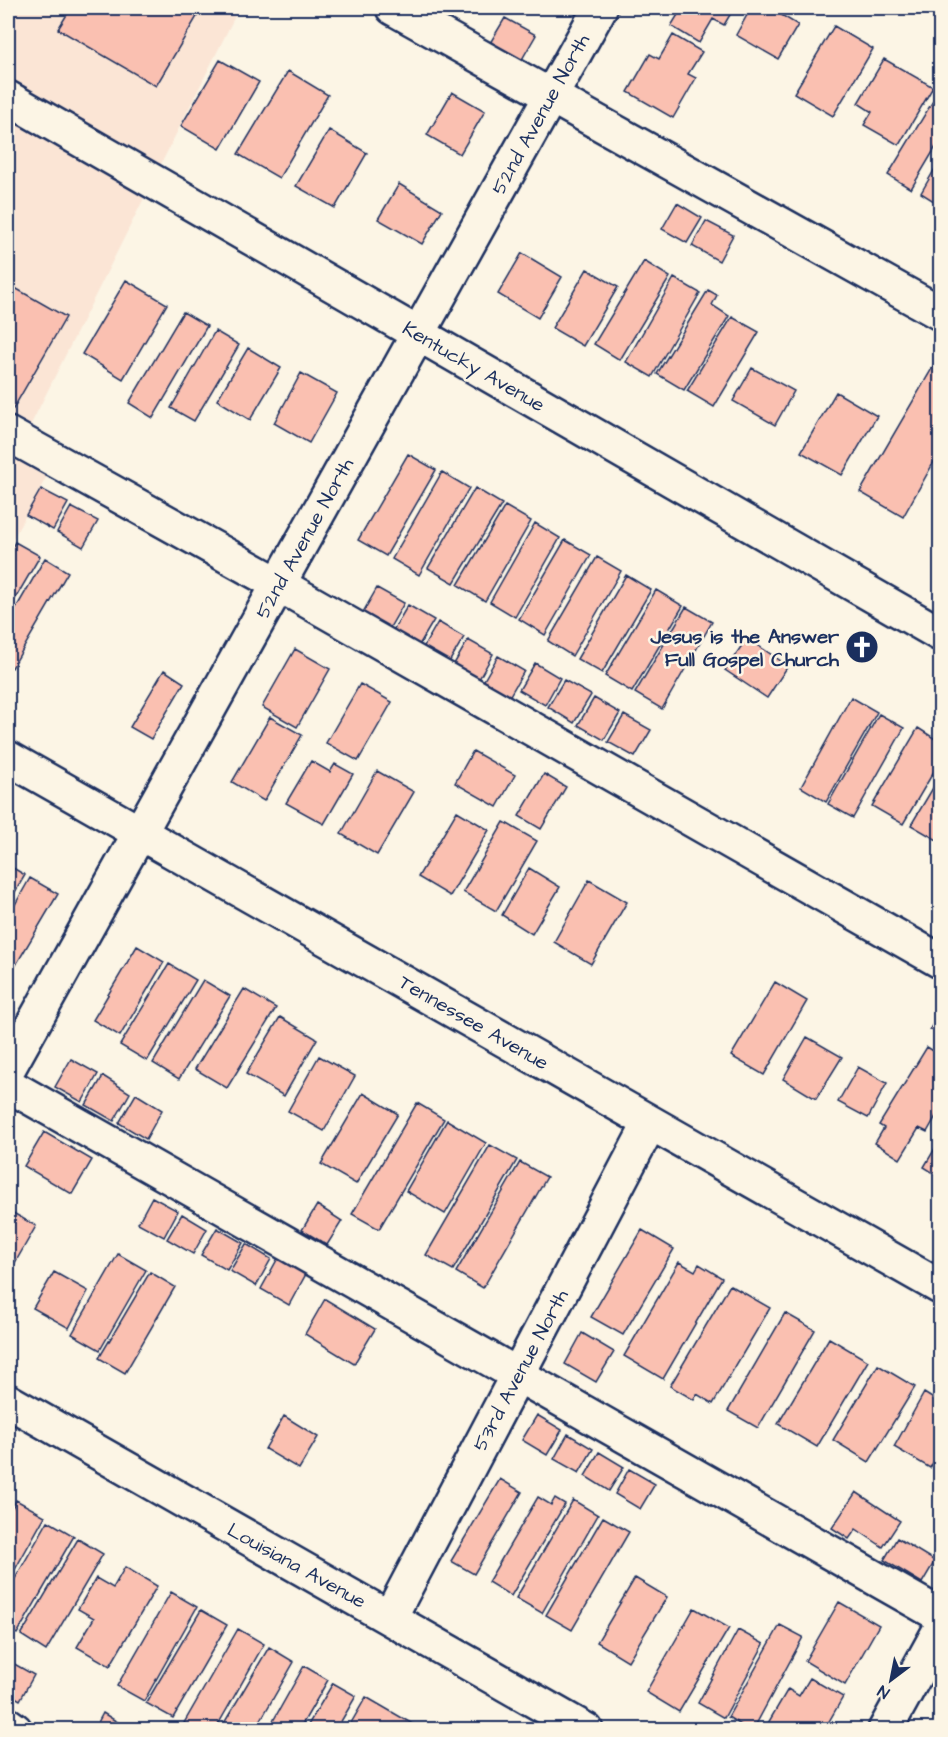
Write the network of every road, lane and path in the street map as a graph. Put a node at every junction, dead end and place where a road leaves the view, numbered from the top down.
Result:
1 (393, 8) edge
2 (600, 8) edge
3 (550, 96) junction
4 (8, 98) edge
5 (940, 313) edge
6 (417, 333) junction
7 (8, 435) edge
8 (278, 584) junction
9 (940, 634) edge
10 (8, 758) edge
11 (140, 833) junction
12 (940, 961) edge
13 (8, 1069) edge
14 (8, 1085) edge
15 (650, 1123) junction
16 (940, 1287) edge
17 (517, 1374) junction
18 (8, 1401) edge
19 (940, 1615) edge
20 (390, 1617) junction
21 (940, 1630) edge
22 (8, 1725) edge
23 (15, 1730) edge
24 (586, 1730) edge
25 (885, 1730) edge

1 - 3 street
2 - 3 street, 52nd Avenue North
3 - 5 street
3 - 6 street, 52nd Avenue North
4 - 6 street, Kentucky Avenue
6 - 8 street, 52nd Avenue North
6 - 9 street, Kentucky Avenue
7 - 8 street
8 - 11 street, 52nd Avenue North
8 - 12 street
10 - 11 street, Tennessee Avenue
11 - 13 street, 52nd Avenue North
11 - 15 street, Tennessee Avenue
14 - 17 street
15 - 16 street, Tennessee Avenue
15 - 17 street, 53rd Avenue North
17 - 19 street
17 - 20 street, 53rd Avenue North
18 - 20 street, Louisiana Avenue
20 - 24 street, Louisiana Avenue
21 - 25 street
22 - 23 street

